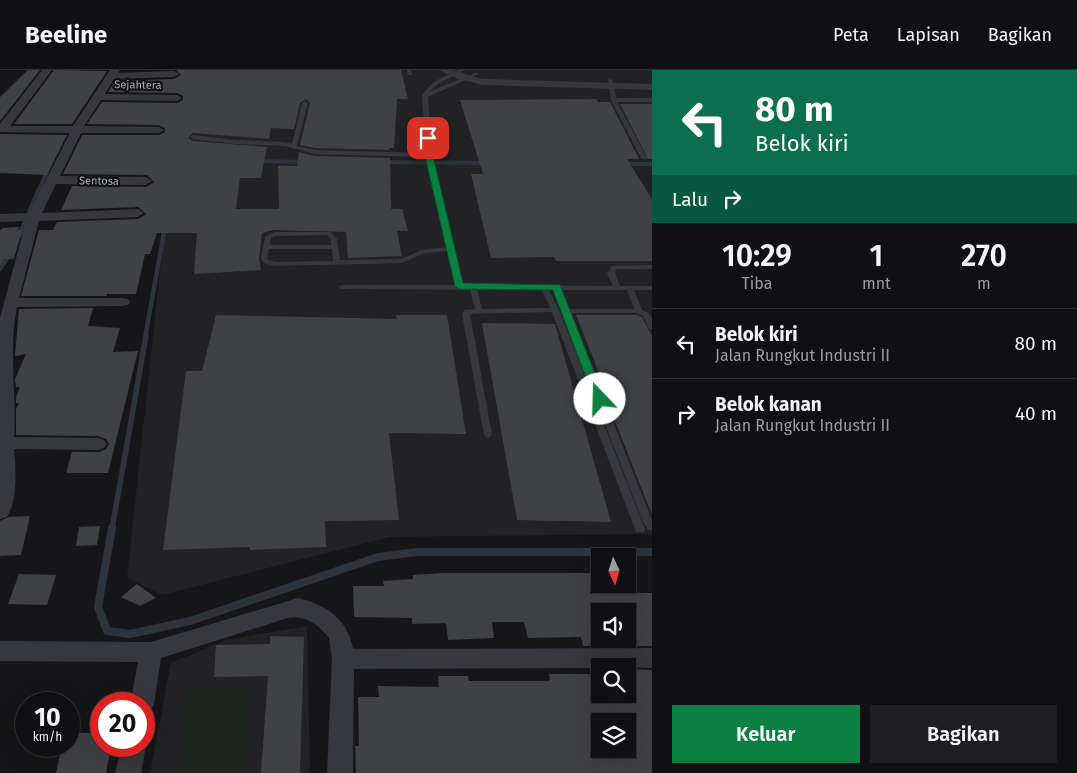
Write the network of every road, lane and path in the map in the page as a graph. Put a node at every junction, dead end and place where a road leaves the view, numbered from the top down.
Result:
1 (48, 70) edge
2 (109, 72) edge
3 (461, 73) edge
4 (174, 74) dead end
5 (652, 80) edge
6 (610, 83) junction
7 (91, 87) dead end
8 (652, 87) edge
9 (98, 96) junction
10 (426, 96) junction
11 (177, 98) dead end
12 (614, 100) junction
13 (652, 100) edge
14 (305, 103) dead end
15 (69, 126) junction
16 (1, 129) edge
17 (159, 130) dead end
18 (193, 137) dead end
19 (294, 147) junction
20 (430, 158) junction
21 (644, 158) dead end
22 (432, 168) joint
23 (52, 180) junction
24 (146, 181) dead end
25 (138, 212) dead end
26 (30, 217) junction
27 (0, 218) edge
28 (266, 247) junction
29 (335, 247) junction
30 (450, 249) junction
31 (337, 263) junction
32 (652, 267) edge
33 (16, 280) junction
34 (0, 281) edge
35 (459, 286) junction
36 (473, 286) junction
37 (342, 287) dead end
38 (556, 287) junction
39 (617, 287) junction
40 (545, 288) junction
41 (629, 288) junction
42 (650, 288) edge
43 (652, 296) edge
44 (123, 302) dead end
45 (7, 306) edge
46 (478, 310) junction
47 (555, 310) junction
48 (565, 311) junction
49 (639, 311) junction
50 (652, 327) edge
51 (3, 364) edge
52 (488, 435) dead end
53 (2, 443) edge
54 (98, 444) dead end
55 (0, 512) edge
56 (652, 527) edge
57 (640, 529) dead end
58 (0, 651) edge
59 (151, 652) junction
60 (652, 658) edge
61 (343, 659) junction
62 (144, 692) edge
63 (132, 757) edge
64 (128, 773) edge
65 (340, 773) edge

1 - 16 street
2 - 4 street
2 - 7 street
2 - 9 street
3 - 6 street
3 - 10 lane
3 - 10 lane
5 - 6 street
6 - 8 street
6 - 12 lane
9 - 11 street, Sejahtera
9 - 15 street
10 - 20 lane
12 - 13 lane
12 - 21 lane
14 - 19 lane
15 - 16 street
15 - 17 street
15 - 23 street
18 - 19 lane
19 - 20 lane
20 - 22 lane
22 - 30 lane
23 - 24 street, Sentosa
23 - 26 street
25 - 26 street
26 - 27 street
26 - 33 street
28 - 29 lane
28 - 29 lane
28 - 31 lane
29 - 31 lane
30 - 31 lane
30 - 35 lane
32 - 39 lane
33 - 34 street
33 - 45 street
35 - 36 lane
35 - 37 lane
36 - 40 lane
36 - 46 lane
38 - 39 lane
38 - 40 lane
38 - 48 lane
39 - 41 lane
40 - 47 lane
41 - 42 lane
41 - 49 lane
42 - 43 lane
44 - 45 street
45 - 51 street
46 - 47 lane
46 - 52 lane
47 - 57 lane
48 - 49 lane
48 - 56 lane
49 - 50 lane
51 - 53 street
53 - 54 street
53 - 55 street
58 - 59 street
59 - 61 street
59 - 62 street
60 - 61 street
61 - 65 street
63 - 64 street

